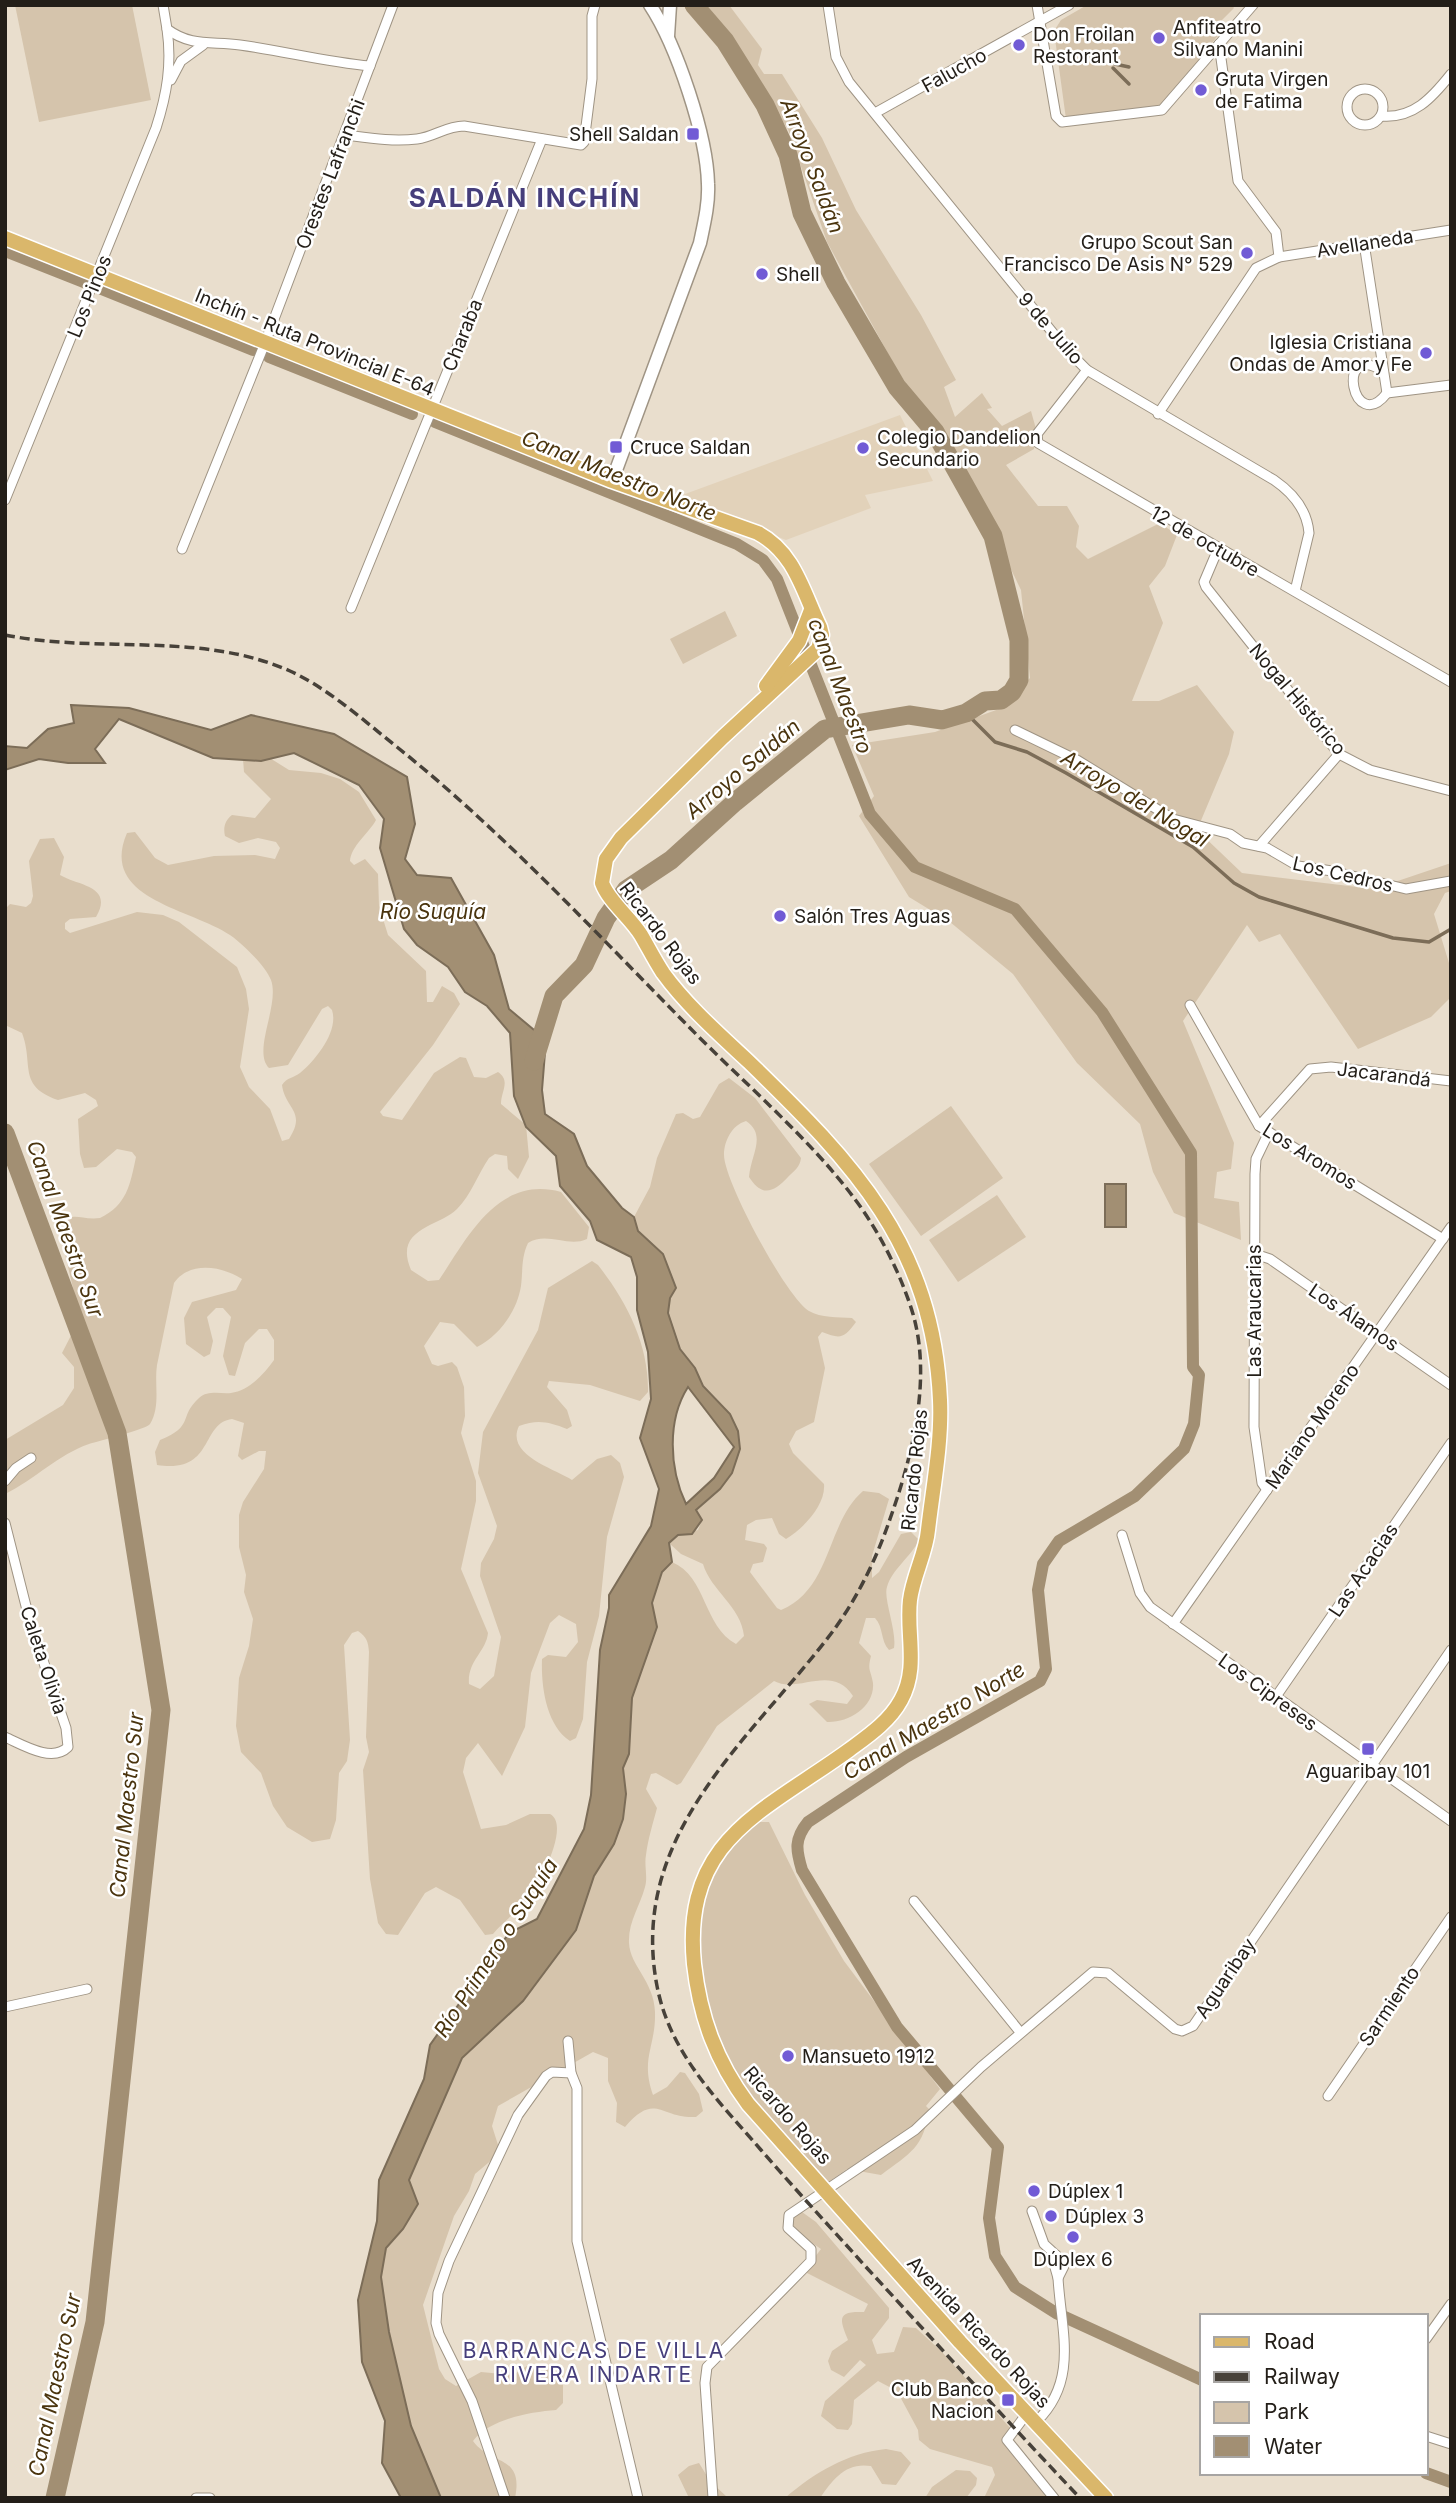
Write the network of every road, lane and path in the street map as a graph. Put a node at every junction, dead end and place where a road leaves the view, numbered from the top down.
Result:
1 (163, 5) edge
2 (393, 5) edge
3 (596, 5) edge
4 (651, 5) edge
5 (828, 5) edge
6 (1037, 5) edge
7 (1069, 5) edge
8 (1253, 5) edge
9 (670, 6) edge
10 (1041, 22) junction
11 (167, 29) junction
12 (668, 36) junction
13 (205, 44) junction
14 (1219, 44) junction
15 (370, 66) junction
16 (1451, 74) edge
17 (167, 90) junction
18 (875, 113) junction
19 (1381, 116) junction
20 (345, 135) junction
21 (542, 139) junction
22 (1451, 230) edge
23 (5, 238) edge
24 (1364, 243) junction
25 (1279, 257) junction
26 (98, 275) junction
27 (265, 343) junction
28 (1087, 370) junction
29 (1383, 371) junction
30 (1451, 385) edge
31 (1387, 393) junction
32 (432, 409) junction
33 (1158, 414) junction
34 (612, 481) junction
35 (5, 500) edge
36 (182, 549) dead end
37 (1217, 549) junction
38 (1295, 592) junction
39 (351, 608) dead end
40 (811, 610) junction
41 (1451, 682) edge
42 (1015, 730) dead end
43 (723, 737) junction
44 (1339, 754) junction
45 (1451, 791) edge
46 (1259, 846) junction
47 (1451, 881) edge
48 (1191, 1005) dead end
49 (1451, 1082) edge
50 (1259, 1126) junction
51 (1269, 1132) junction
52 (1451, 1227) edge
53 (1443, 1239) junction
54 (1255, 1254) junction
55 (1377, 1332) junction
56 (1451, 1385) edge
57 (1451, 1443) edge
58 (32, 1458) dead end
59 (5, 1481) edge
60 (1267, 1490) junction
61 (5, 1523) edge
62 (1122, 1535) dead end
63 (1173, 1624) junction
64 (1451, 1650) edge
65 (1275, 1698) junction
66 (5, 1737) edge
67 (1370, 1766) junction
68 (1451, 1821) edge
69 (914, 1901) dead end
70 (1451, 1917) edge
71 (87, 1989) dead end
72 (5, 2007) edge
73 (1020, 2032) junction
74 (568, 2041) dead end
75 (571, 2073) junction
76 (1328, 2096) dead end
77 (827, 2190) junction
78 (1032, 2211) dead end
79 (1451, 2304) edge
80 (1428, 2336) edge
81 (1032, 2416) junction
82 (1428, 2437) edge
83 (1451, 2444) edge
84 (196, 2498) edge
85 (210, 2498) edge
86 (505, 2498) edge
87 (638, 2498) edge
88 (713, 2498) edge
89 (1054, 2498) edge
90 (1106, 2498) edge

1 - 11 street, Los Pinos
2 - 15 street, Orestes Lafranchi
3 - 21 street
4 - 9 main road
4 - 12 main road
5 - 18 street, 9 de Julio
6 - 10 street
7 - 10 street, Falucho
8 - 14 street
9 - 12 main road
10 - 14 street
10 - 18 street, Falucho
11 - 13 street
11 - 17 street, Los Pinos
12 - 34 main road
13 - 15 street
13 - 17 street, Los Pinos
14 - 25 street
15 - 20 street, Orestes Lafranchi
16 - 19 street
17 - 26 street, Los Pinos
18 - 28 street, 9 de Julio
19 - 19 street
20 - 21 street
20 - 27 street, Orestes Lafranchi
21 - 32 street, Charaba
22 - 24 street, Avellaneda
23 - 26 main road, Inchín - Ruta Provincial E-64
24 - 25 street, Avellaneda
24 - 29 street
25 - 33 street
26 - 27 main road, Inchín - Ruta Provincial E-64
26 - 35 street, Los Pinos
27 - 32 main road, Inchín - Ruta Provincial E-64
27 - 36 street, Orestes Lafranchi
28 - 33 street, 9 de Julio
28 - 37 street, 12 de octubre
29 - 31 street
29 - 31 street
30 - 31 street
32 - 34 main road, Inchín - Ruta Provincial E-64
32 - 39 street, Charaba
33 - 38 street, 9 de Julio
34 - 40 main road, Inchín - Ruta Provincial E-64
37 - 38 street, 12 de octubre
37 - 44 street, Nogal Histórico
38 - 41 street, 12 de octubre
40 - 43 main road, Ricardo Rojas
40 - 43 main road, Ricardo Rojas
42 - 46 street, Los Cedros
43 - 77 main road, Ricardo Rojas
44 - 45 street, Nogal Histórico
44 - 46 street
46 - 47 street, Los Cedros
48 - 50 street, Los Aromos
49 - 50 street, Jacarandá
50 - 51 street, Los Aromos
51 - 53 street, Los Aromos
51 - 54 street, Las Araucarias
52 - 53 street, Mariano Moreno
53 - 55 street, Mariano Moreno
54 - 55 street, Los Álamos
54 - 60 street, Las Araucarias
55 - 56 street, Los Álamos
55 - 60 street, Mariano Moreno
57 - 65 street, Las Acacias
58 - 59 street
60 - 63 street, Mariano Moreno
61 - 66 street, Caleta Olivia
62 - 63 street, Los Cipreses
63 - 65 street, Los Cipreses
64 - 67 street, Aguaribay
65 - 67 street, Los Cipreses
67 - 68 street, Los Cipreses
67 - 73 street, Aguaribay
69 - 73 street
70 - 76 street, Sarmiento
71 - 72 street
73 - 77 street, Aguaribay
74 - 75 street
75 - 86 street
75 - 87 street
77 - 81 main road, Avenida Ricardo Rojas
77 - 88 street, Aguaribay
78 - 81 street
79 - 80 street
81 - 89 street
81 - 90 main road, Avenida Ricardo Rojas
82 - 83 street
84 - 85 street

